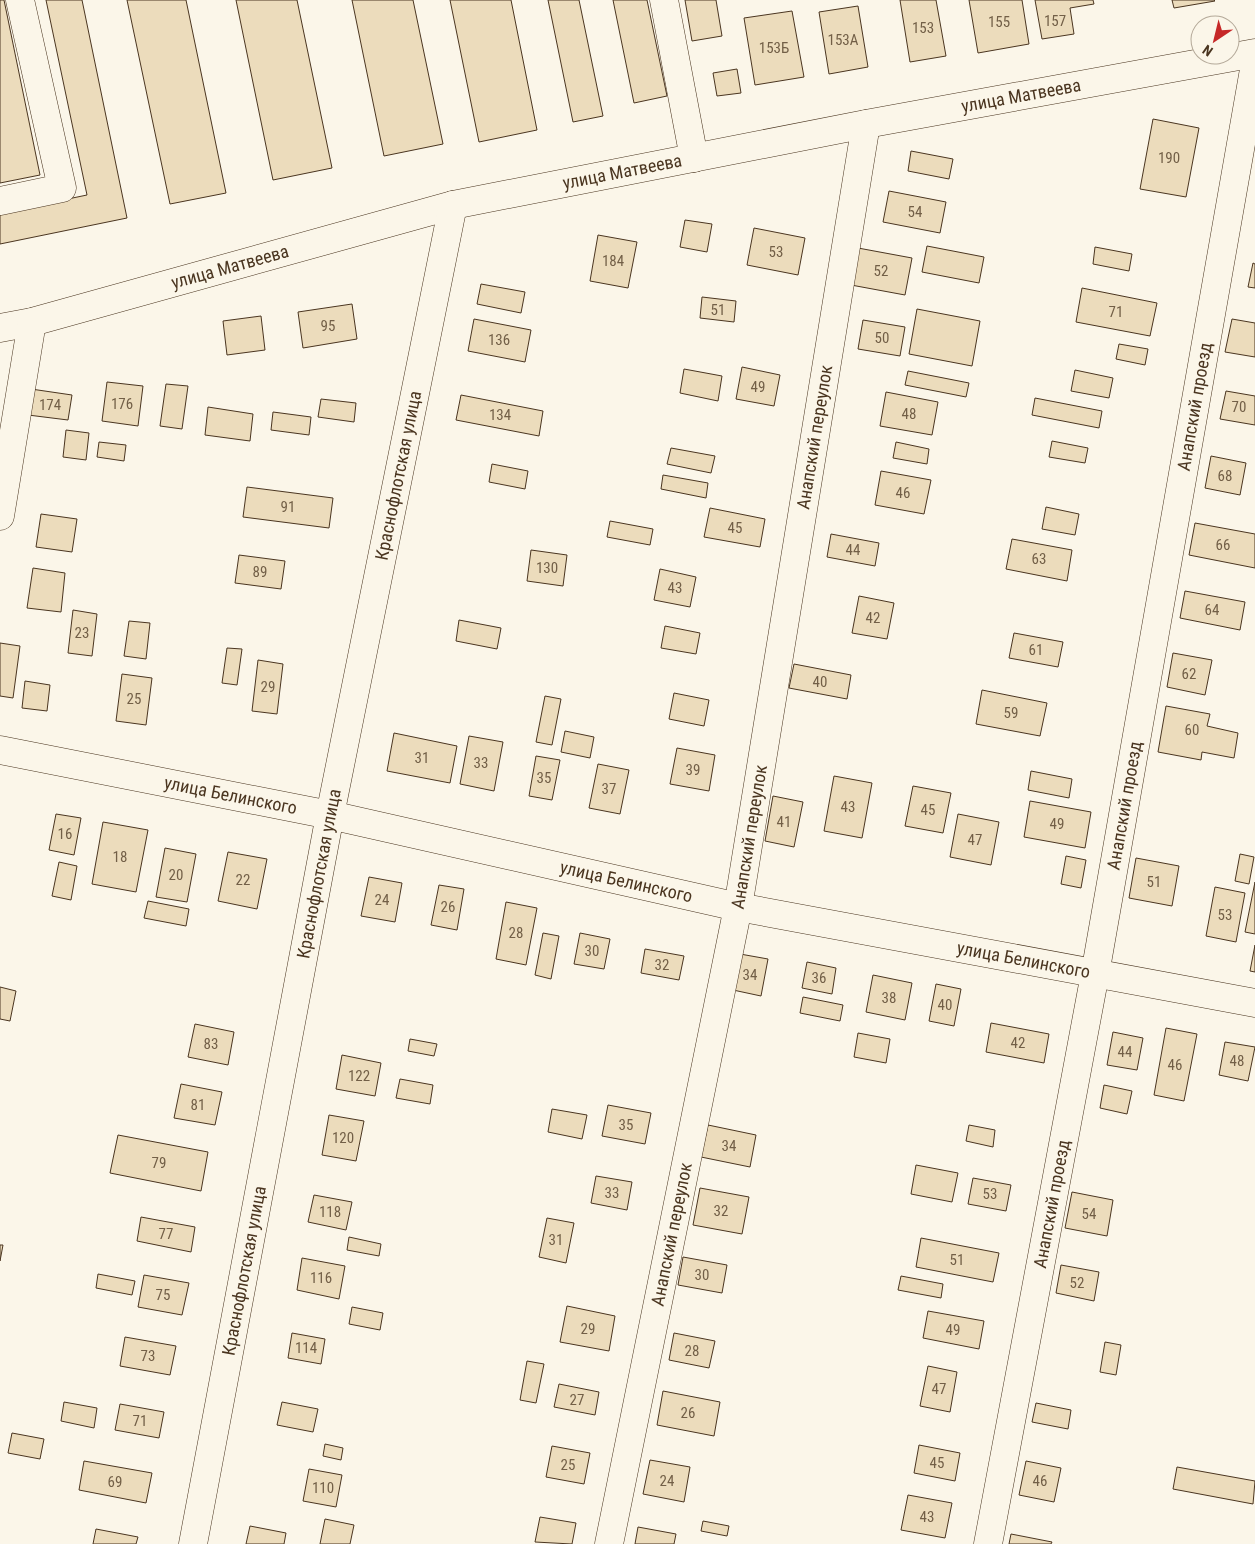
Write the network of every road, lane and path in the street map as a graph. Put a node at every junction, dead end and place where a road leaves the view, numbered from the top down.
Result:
1 (20, 0) edge
2 (664, 0) edge
3 (1255, 53) edge
4 (1255, 64) edge
5 (866, 124) junction
6 (694, 158) junction
7 (0, 201) edge
8 (453, 205) junction
9 (32, 322) junction
10 (0, 328) edge
11 (0, 516) edge
12 (0, 750) edge
13 (330, 815) junction
14 (738, 907) junction
15 (1095, 974) junction
16 (1255, 1003) edge
17 (193, 1544) edge
18 (609, 1544) edge
19 (988, 1544) edge

1 - 7 lane
2 - 6 lane
3 - 5 lane, улица Матвеева
4 - 15 lane, Анапский проезд
5 - 6 lane, улица Матвеева
5 - 14 lane, Анапский переулок
6 - 8 lane, улица Матвеева
8 - 9 lane, улица Матвеева
8 - 13 lane, Краснофлотская улица
9 - 10 lane, улица Матвеева
9 - 11 lane
12 - 13 lane, улица Белинского
13 - 14 lane, улица Белинского
13 - 17 lane, Краснофлотская улица
14 - 15 lane, улица Белинского
14 - 18 lane, Анапский переулок
15 - 16 lane, улица Белинского
15 - 19 lane, Анапский проезд

